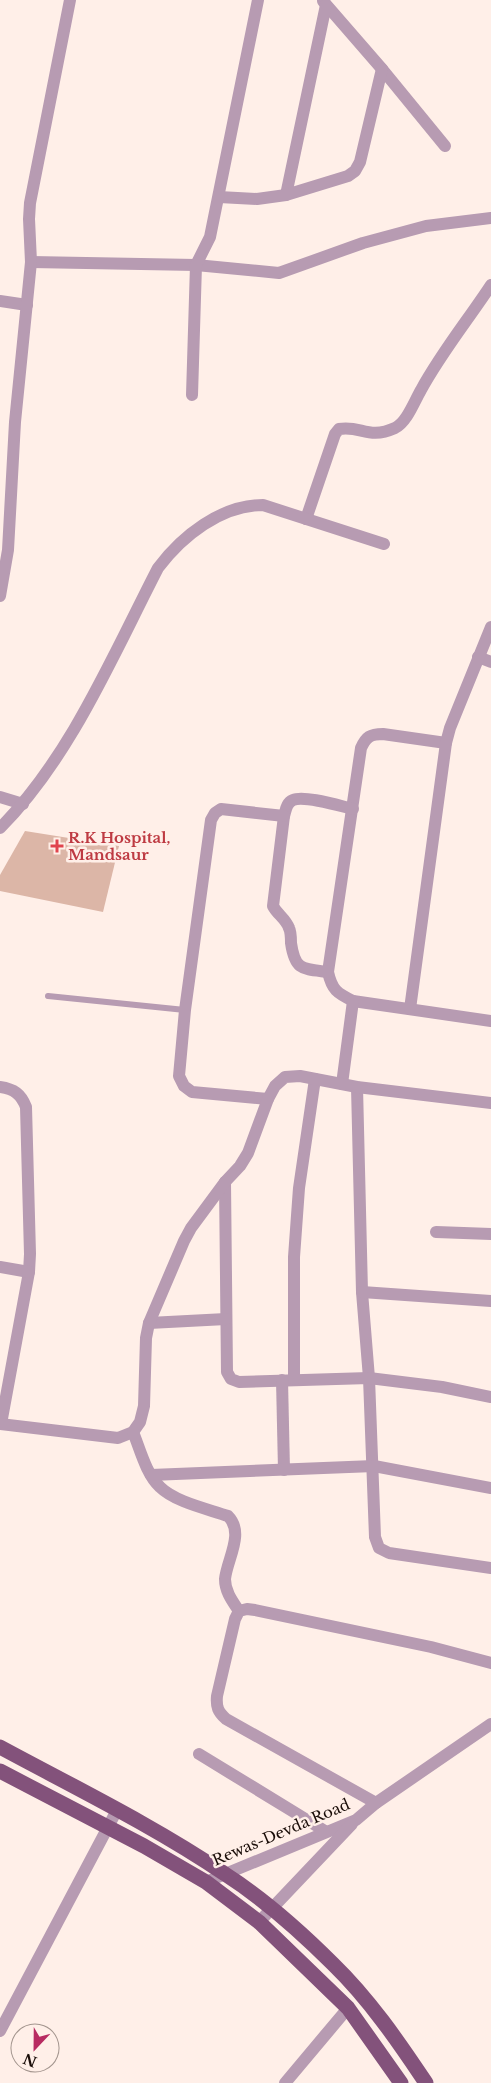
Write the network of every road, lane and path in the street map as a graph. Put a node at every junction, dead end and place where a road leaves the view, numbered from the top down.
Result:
1 (70, 0) edge
2 (258, 0) edge
3 (324, 3) edge
4 (382, 69) junction
5 (445, 146) dead end
6 (286, 195) junction
7 (219, 197) junction
8 (491, 218) edge
9 (31, 262) junction
10 (196, 265) junction
11 (491, 284) edge
12 (0, 301) edge
13 (27, 305) junction
14 (192, 395) dead end
15 (306, 520) junction
16 (384, 544) dead end
17 (0, 596) edge
18 (491, 627) edge
19 (478, 657) junction
20 (491, 662) edge
21 (446, 743) junction
22 (0, 797) edge
23 (23, 804) junction
24 (353, 809) junction
25 (284, 816) junction
26 (0, 828) edge
27 (328, 972) junction
28 (48, 996) dead end
29 (353, 1001) junction
30 (410, 1009) junction
31 (185, 1010) junction
32 (491, 1021) edge
33 (315, 1079) junction
34 (342, 1084) junction
35 (0, 1087) edge
36 (357, 1087) junction
37 (268, 1099) junction
38 (491, 1103) edge
39 (225, 1182) junction
40 (436, 1232) dead end
41 (491, 1234) edge
42 (0, 1267) edge
43 (29, 1272) junction
44 (362, 1292) junction
45 (491, 1301) edge
46 (226, 1319) junction
47 (149, 1323) junction
48 (369, 1378) junction
49 (288, 1379) junction
50 (491, 1397) edge
51 (1, 1424) edge
52 (133, 1432) junction
53 (374, 1466) junction
54 (284, 1470) junction
55 (151, 1475) junction
56 (491, 1488) edge
57 (491, 1568) edge
58 (239, 1612) junction
59 (491, 1663) edge
60 (491, 1724) edge
61 (0, 1748) edge
62 (200, 1754) dead end
63 (0, 1772) edge
64 (376, 1803) junction
65 (117, 1810) junction
66 (356, 1820) junction
67 (107, 1828) junction
68 (325, 1832) junction
69 (226, 1874) junction
70 (206, 1882) junction
71 (272, 1908) junction
72 (259, 1922) junction
73 (348, 2008) junction
74 (0, 2031) edge
75 (285, 2083) edge
76 (401, 2083) edge
77 (426, 2083) edge

1 - 9 street
2 - 7 street
3 - 4 street
3 - 6 street
4 - 5 street
4 - 6 street
6 - 7 street
7 - 10 street
8 - 10 street
9 - 10 street
9 - 13 street
10 - 14 street
11 - 15 street
12 - 13 street
13 - 17 street
15 - 16 street
15 - 23 street
18 - 19 street
19 - 20 street
19 - 21 street
21 - 24 street
21 - 30 street
22 - 23 street
23 - 26 street
24 - 25 street
24 - 27 street
25 - 27 street
25 - 31 street
27 - 29 street
28 - 31 lane
29 - 30 street
29 - 34 street
30 - 32 street
31 - 37 street
33 - 34 street
33 - 37 street
33 - 49 street
34 - 36 street
35 - 43 street
36 - 38 street
36 - 44 street
37 - 39 street
39 - 46 street
39 - 47 street
40 - 41 street
42 - 43 street
43 - 51 street
44 - 45 street
44 - 48 street
46 - 47 street
46 - 49 street
47 - 52 street
48 - 49 street
48 - 50 street
48 - 53 street
49 - 54 street
51 - 52 street
52 - 55 street
53 - 54 street
53 - 56 street
53 - 57 street
54 - 55 street
55 - 58 street
58 - 59 street
58 - 64 street
60 - 64 street, Rewas-Devda Road
61 - 65 main road
62 - 68 street
63 - 67 main road
64 - 66 street, Rewas-Devda Road
65 - 67 street
65 - 69 main road
66 - 68 street, Rewas-Devda Road
66 - 71 street
67 - 70 main road
67 - 74 street
68 - 69 street, Rewas-Devda Road
69 - 70 street, Rewas-Devda Road
69 - 71 main road
70 - 72 main road
71 - 72 street
71 - 77 main road
72 - 73 main road
73 - 75 street
73 - 76 main road

